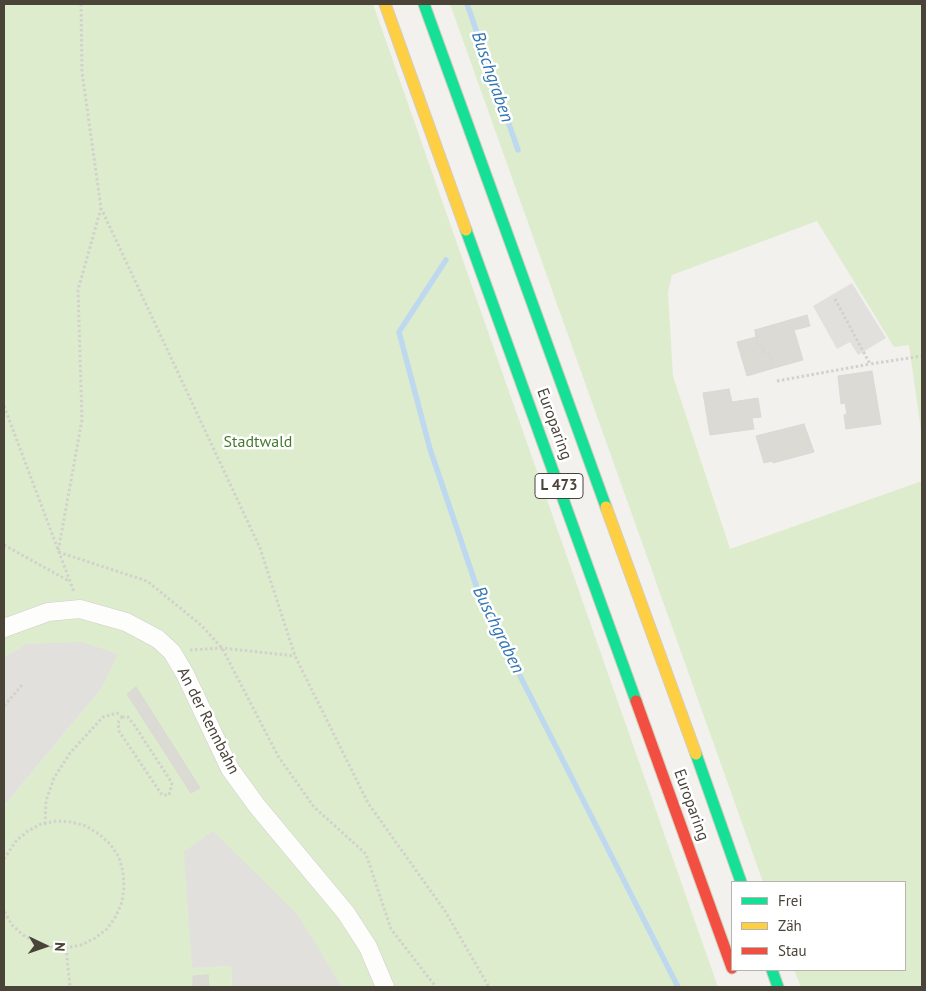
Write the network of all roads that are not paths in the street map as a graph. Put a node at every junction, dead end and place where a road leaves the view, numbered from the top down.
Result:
1 (385, 4) edge
2 (424, 4) edge
3 (4, 628) edge
4 (741, 881) edge
5 (731, 964) edge
6 (772, 971) edge
7 (384, 987) edge
8 (778, 987) edge

1 - 5 main road, Europaring / L 473
2 - 4 main road, Europaring / L 473
3 - 7 street, An der Rennbahn
6 - 8 main road

